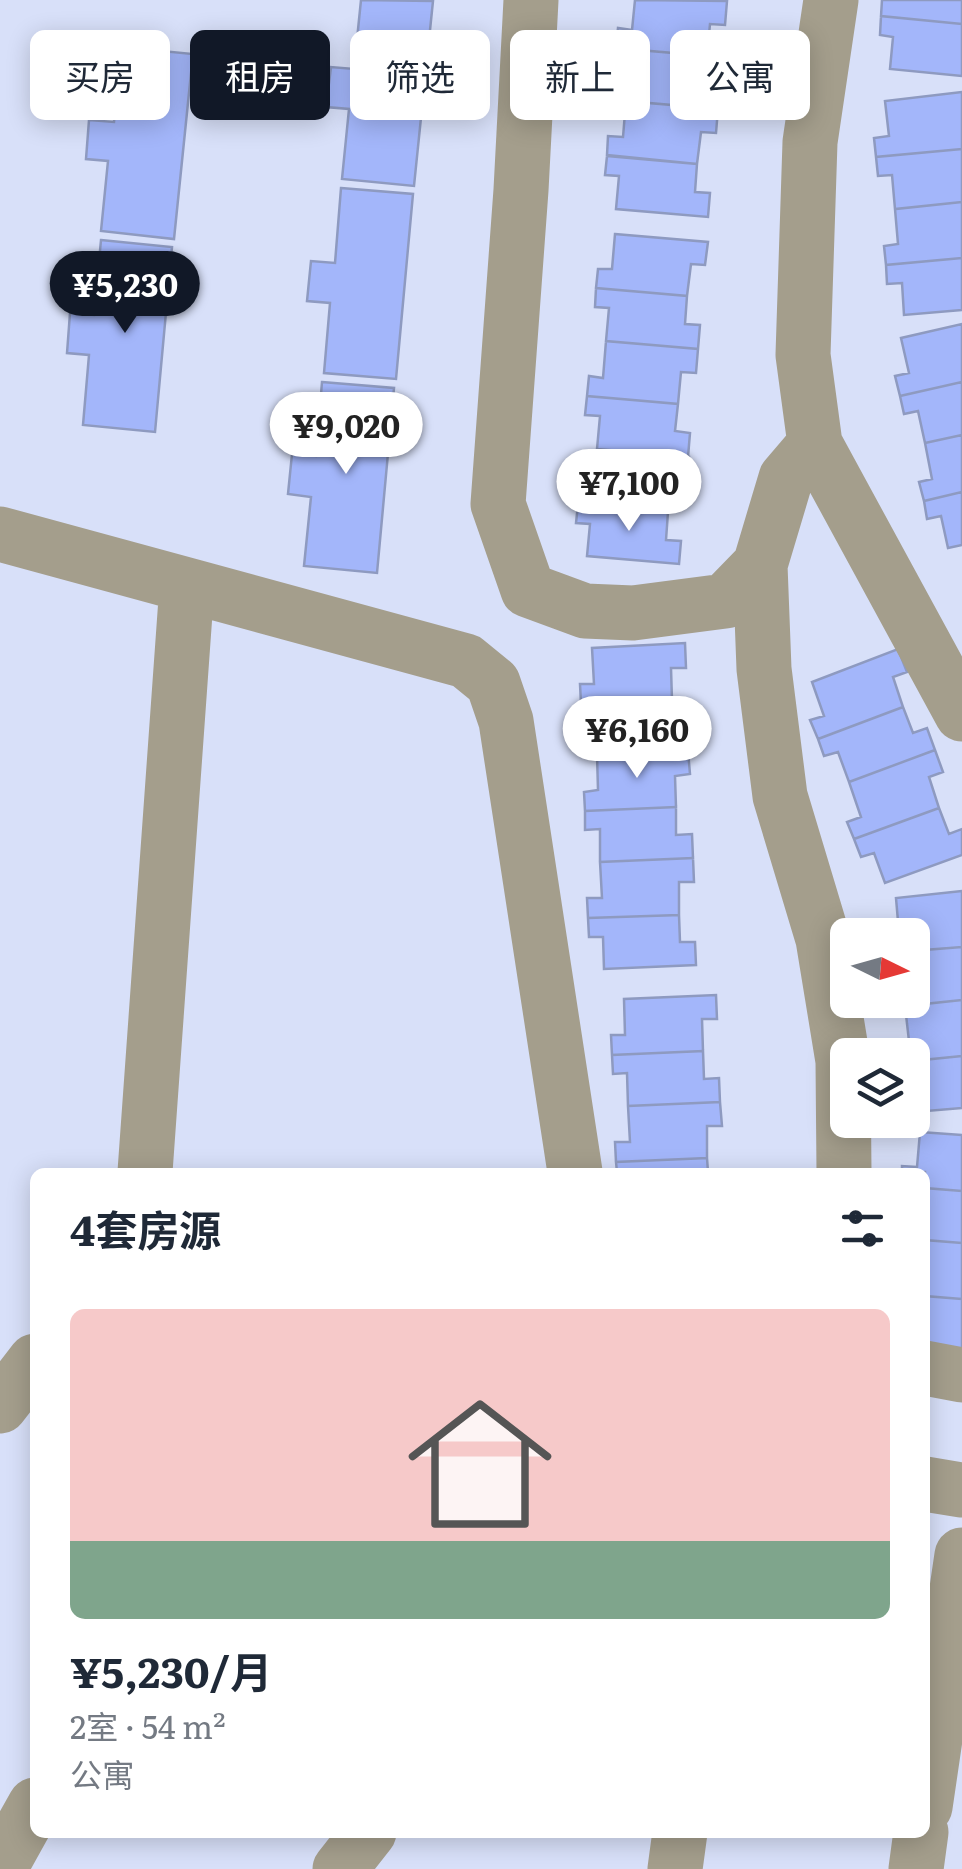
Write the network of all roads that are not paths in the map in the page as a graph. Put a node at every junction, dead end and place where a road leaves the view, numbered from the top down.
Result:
1 (531, 0) edge
2 (831, 0) edge
3 (815, 444) junction
4 (0, 534) edge
5 (760, 565) junction
6 (187, 585) junction
7 (962, 714) edge
8 (145, 1168) edge
9 (574, 1168) edge
10 (844, 1168) edge
11 (30, 1367) edge
12 (930, 1369) edge
13 (962, 1375) edge
14 (0, 1406) edge
15 (930, 1485) edge
16 (962, 1490) edge
17 (962, 1555) edge
18 (930, 1772) edge
19 (30, 1813) edge
20 (364, 1838) edge
21 (679, 1838) edge
22 (920, 1838) edge
23 (0, 1868) edge
24 (340, 1869) edge
25 (675, 1869) edge
26 (916, 1869) edge

1 - 5 street
2 - 3 street
3 - 5 street
3 - 7 street
4 - 6 street
5 - 10 street
6 - 8 street
6 - 9 street
11 - 14 street
12 - 13 street
15 - 16 street
17 - 18 street
19 - 23 street
20 - 24 street
21 - 25 street
22 - 26 street

